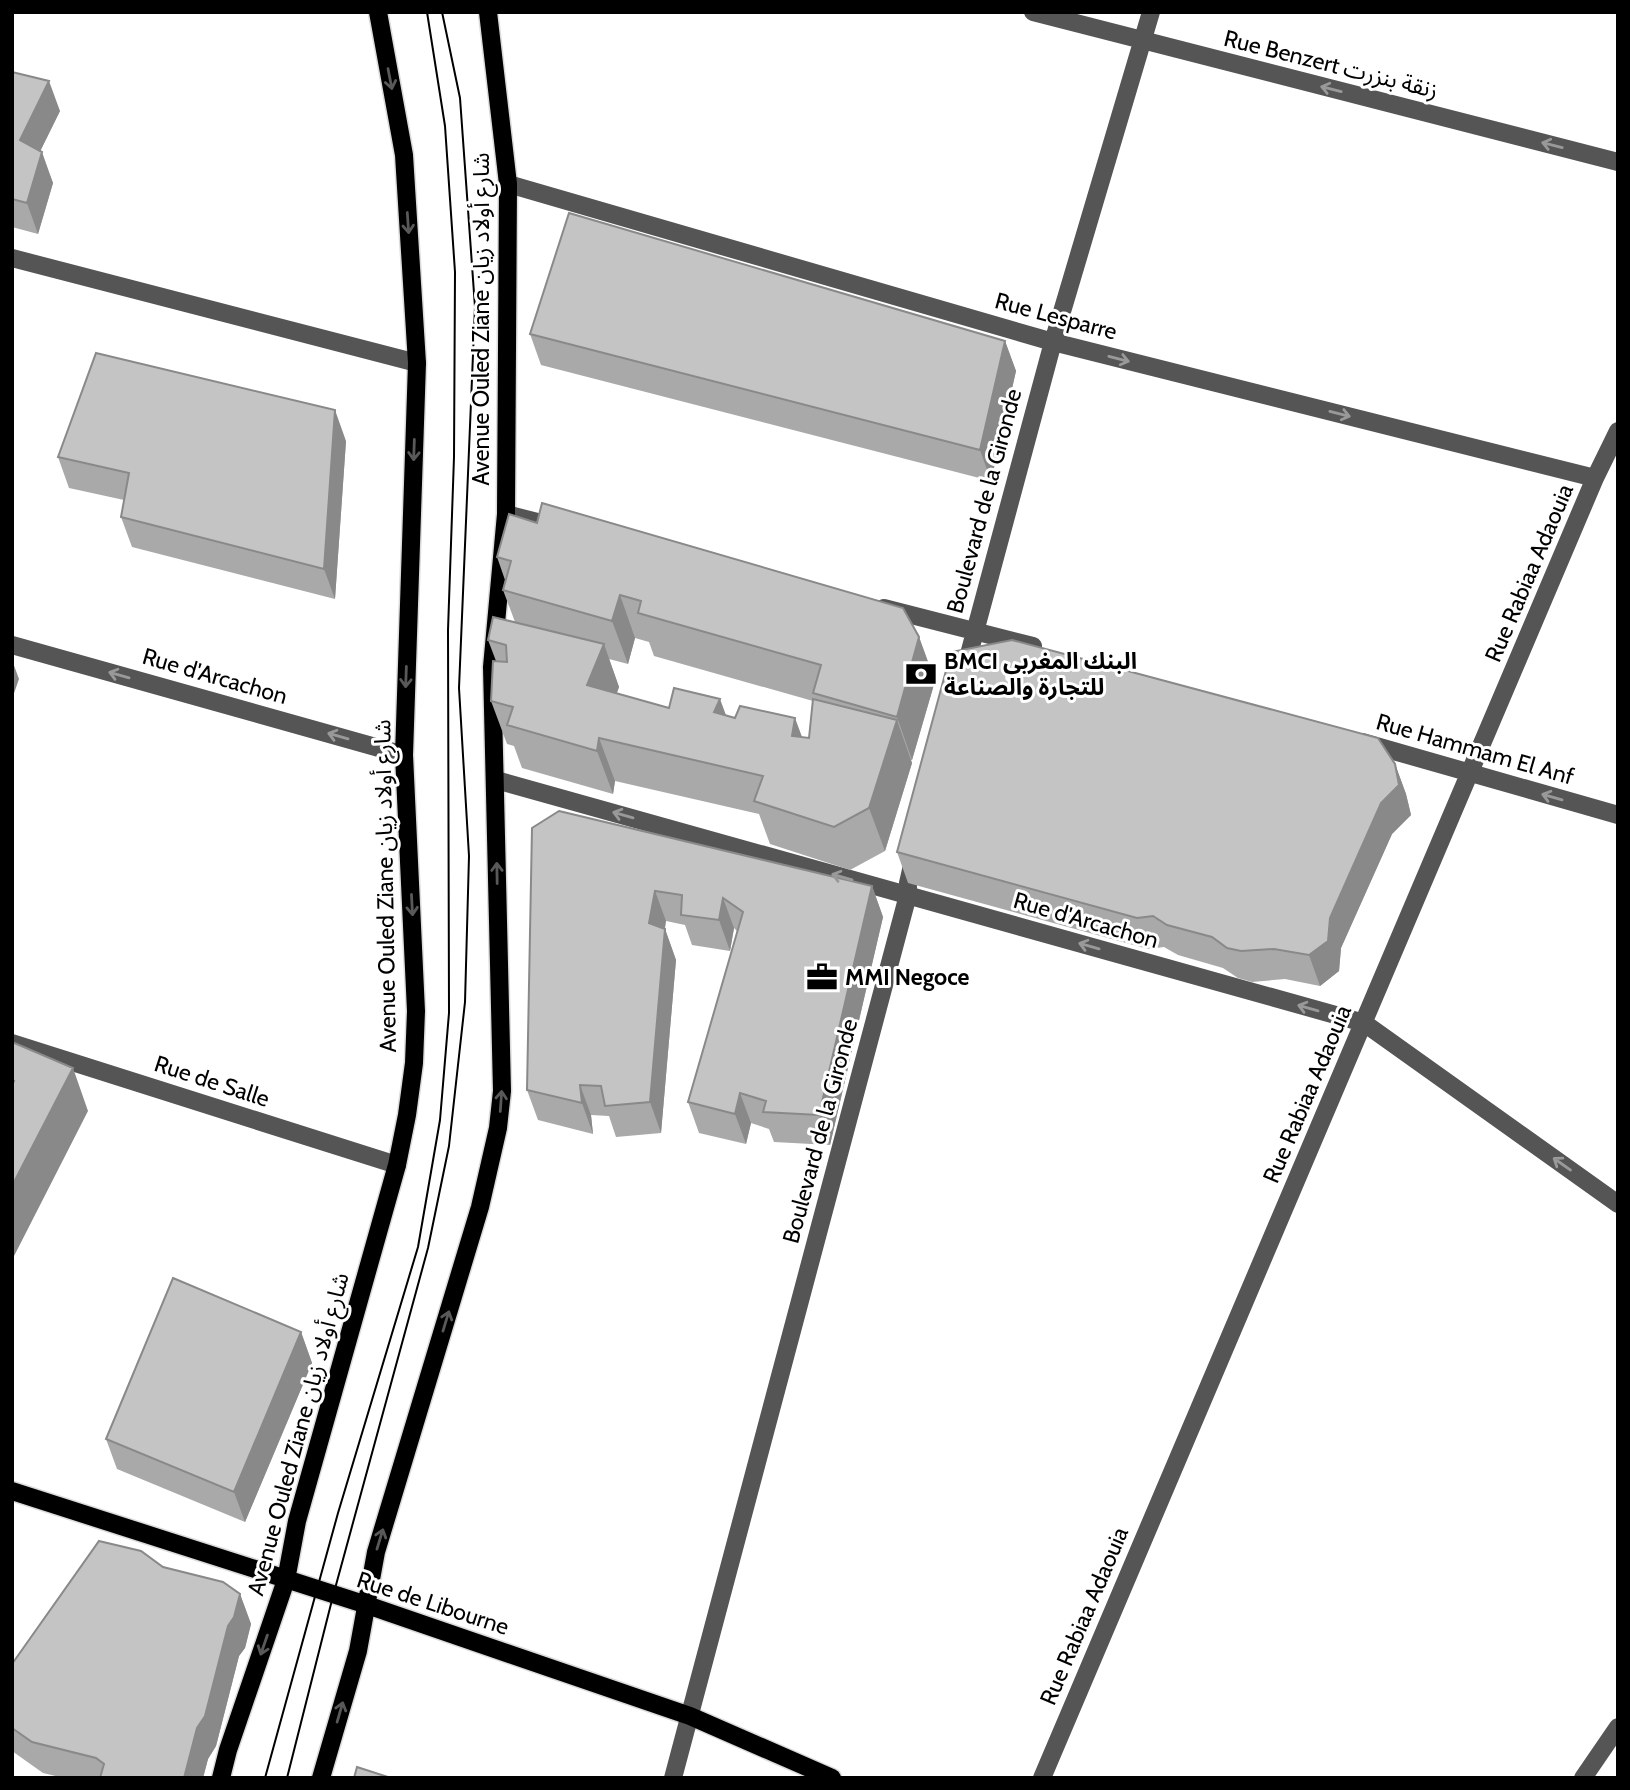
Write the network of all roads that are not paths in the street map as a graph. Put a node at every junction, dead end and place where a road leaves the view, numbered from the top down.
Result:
1 (377, 12) edge
2 (488, 12) edge
3 (1033, 12) edge
4 (1152, 12) edge
5 (1142, 41) junction
6 (1618, 162) edge
7 (508, 184) junction
8 (12, 258) edge
9 (1053, 342) junction
10 (417, 363) junction
11 (1618, 431) edge
12 (1595, 478) junction
13 (506, 514) junction
14 (573, 531) edge
15 (868, 604) edge
16 (975, 630) junction
17 (12, 645) edge
18 (1052, 652) edge
19 (962, 682) edge
20 (1351, 738) edge
21 (404, 755) junction
22 (1470, 773) junction
23 (496, 780) junction
24 (1618, 815) edge
25 (919, 843) edge
26 (908, 895) junction
27 (1364, 1023) junction
28 (12, 1043) edge
29 (397, 1165) junction
30 (1618, 1204) edge
31 (12, 1491) edge
32 (286, 1580) junction
33 (367, 1605) junction
34 (690, 1716) junction
35 (1618, 1727) edge
36 (222, 1778) edge
37 (321, 1778) edge
38 (673, 1778) edge
39 (832, 1778) edge
40 (1042, 1778) edge
41 (1583, 1778) edge

1 -> 10 main road, Avenue Ouled Ziane شارع أولاد زيان
2 - 7 main road, Avenue Ouled Ziane شارع أولاد زيان
3 - 5 street, Rue Benzert زنقة بنزرت
4 - 5 street, Boulevard de la Gironde
6 -> 5 street, Rue Benzert زنقة بنزرت
5 - 9 street, Boulevard de la Gironde
7 - 9 street, Rue Lesparre
7 - 13 main road, Avenue Ouled Ziane شارع أولاد زيان
8 - 10 street
9 -> 12 street, Rue Lesparre
9 - 16 street, Boulevard de la Gironde
10 -> 21 main road, Avenue Ouled Ziane شارع أولاد زيان
11 - 12 street, Rue Rabiaa Adaouia
12 - 22 street, Rue Rabiaa Adaouia
13 - 14 street
13 - 23 main road, Avenue Ouled Ziane شارع أولاد زيان
15 - 16 street
16 - 18 street
16 - 19 street, Boulevard de la Gironde
21 -> 17 street, Rue d'Arcachon
20 - 22 street, Rue Hammam El Anf
21 -> 29 main road, Avenue Ouled Ziane شارع أولاد زيان
24 -> 22 street, Rue Hammam El Anf
22 - 27 street, Rue Rabiaa Adaouia
26 -> 23 street, Rue d'Arcachon
33 -> 23 main road, Avenue Ouled Ziane شارع أولاد زيان
25 - 26 street, Boulevard de la Gironde
27 -> 26 street, Rue d'Arcachon
26 - 34 street, Boulevard de la Gironde
30 -> 27 street, Rue d'Arcachon
27 - 40 street, Rue Rabiaa Adaouia
28 - 29 street, Rue de Salle
29 - 32 main road, Avenue Ouled Ziane شارع أولاد زيان
31 - 32 main road, Rue de Libourne
32 - 33 main road, Rue de Libourne
32 -> 36 main road, Avenue Ouled Ziane شارع أولاد زيان
33 - 34 main road, Rue de Libourne
37 -> 33 main road, Avenue Ouled Ziane شارع أولاد زيان
34 - 38 street, Boulevard de la Gironde
34 - 39 main road, Rue de Libourne
35 - 41 street

